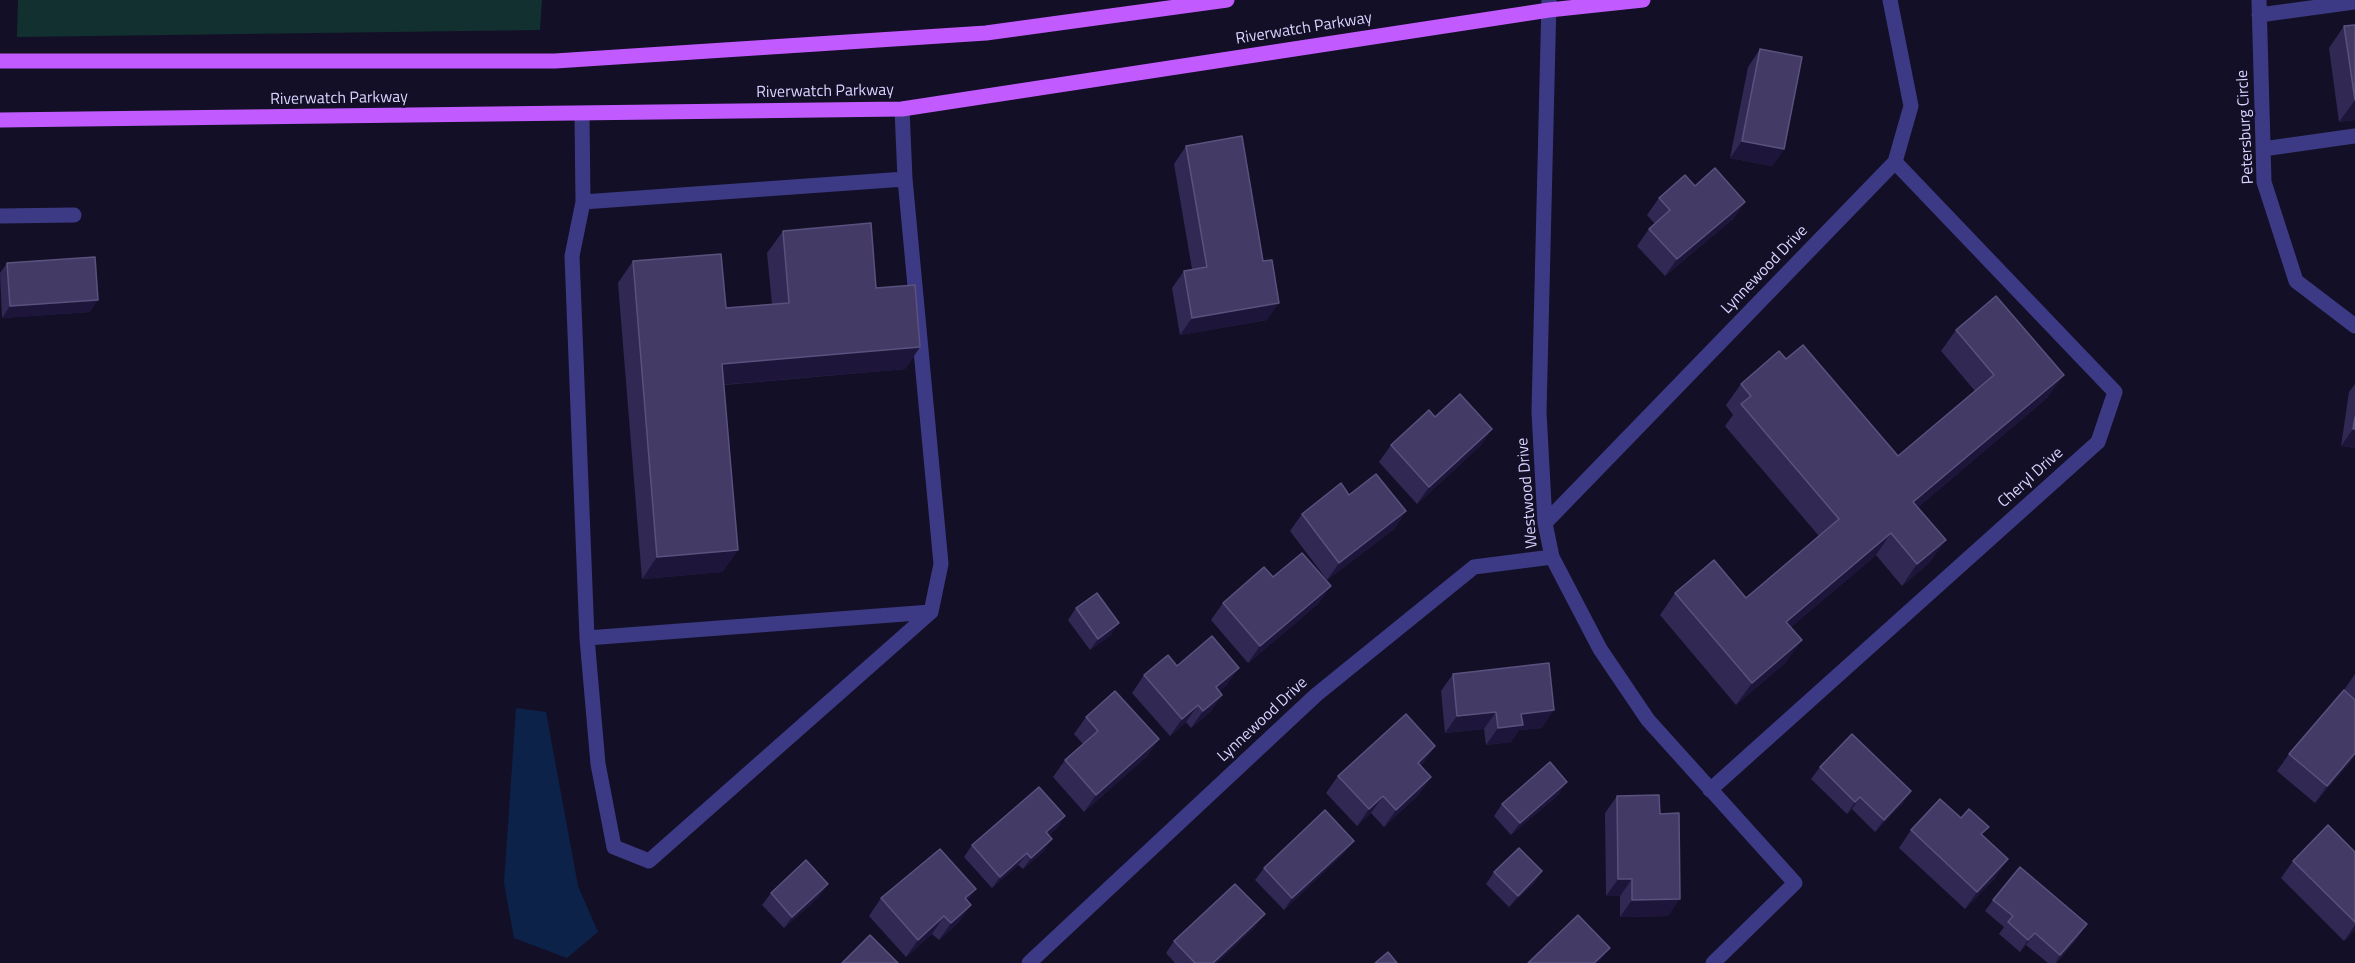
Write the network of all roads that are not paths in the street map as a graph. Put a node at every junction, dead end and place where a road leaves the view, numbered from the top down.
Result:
1 (1227, 0) edge
2 (1643, 0) edge
3 (1890, 0) edge
4 (2355, 2) edge
5 (1549, 5) edge
6 (2259, 8) edge
7 (0, 61) edge
8 (902, 109) junction
9 (582, 115) junction
10 (0, 120) edge
11 (2355, 136) edge
12 (2264, 149) junction
13 (1895, 162) junction
14 (905, 179) junction
15 (583, 202) junction
16 (74, 215) dead end
17 (0, 216) edge
18 (2355, 326) edge
19 (1545, 523) junction
20 (1552, 557) junction
21 (931, 612) junction
22 (587, 638) junction
23 (1710, 790) junction
24 (1029, 963) edge
25 (1713, 963) edge

1 - 7 main road
2 - 5 main road, Riverwatch Parkway
3 - 13 street, Lynnewood Drive
4 - 6 street
5 - 8 main road, Riverwatch Parkway
5 - 19 street, Westwood Drive
6 - 12 street, Petersburg Circle
8 - 9 main road, Riverwatch Parkway
8 - 14 street
9 - 10 main road, Riverwatch Parkway
9 - 15 street
11 - 12 street
12 - 18 street, Petersburg Circle
13 - 19 street, Lynnewood Drive
13 - 23 street, Cheryl Drive
14 - 15 street
14 - 21 street
15 - 22 street
16 - 17 street
19 - 20 street, Westwood Drive
20 - 23 street, Westwood Drive
20 - 24 street, Lynnewood Drive
21 - 22 street
21 - 22 street
23 - 25 street, Westwood Drive

